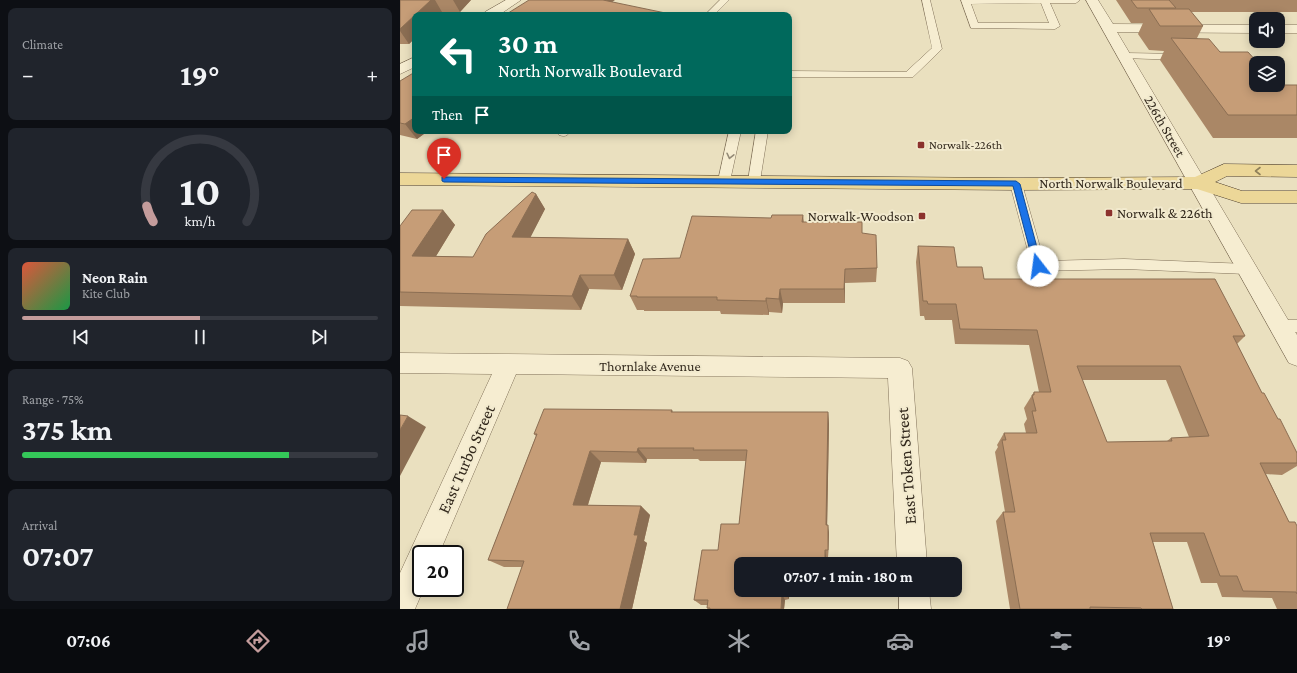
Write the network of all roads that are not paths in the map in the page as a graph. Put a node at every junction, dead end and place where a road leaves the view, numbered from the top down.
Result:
1 (514, 0) edge
2 (725, 0) edge
3 (926, 0) edge
4 (965, 0) edge
5 (1044, 0) edge
6 (1076, 0) edge
7 (1092, 0) edge
8 (495, 12) edge
9 (712, 12) edge
10 (1108, 28) junction
11 (1249, 29) edge
12 (1285, 29) edge
13 (1297, 29) edge
14 (1125, 56) junction
15 (1195, 57) edge
16 (412, 63) edge
17 (400, 70) edge
18 (792, 74) edge
19 (734, 134) edge
20 (762, 134) edge
21 (1297, 171) edge
22 (400, 179) edge
23 (724, 181) junction
24 (754, 181) junction
25 (1198, 183) junction
26 (1016, 184) junction
27 (1297, 197) edge
28 (1247, 269) junction
29 (1288, 326) edge
30 (1297, 356) edge
31 (400, 363) edge
32 (508, 365) junction
33 (900, 368) joint
34 (428, 545) edge
35 (912, 557) edge
36 (412, 581) edge
37 (914, 597) edge
38 (400, 608) edge
39 (915, 609) edge

1 - 8 street
2 - 9 lane
3 - 18 lane
4 - 5 lane
4 - 5 lane
5 - 6 lane
7 - 10 street, 226th Street
10 - 11 street
10 - 14 street, 226th Street
12 - 13 street
14 - 15 lane
14 - 25 street, 226th Street
16 - 17 street
19 -> 23 lane
20 - 24 lane
21 -> 25 main road
22 - 23 main road, North Norwalk Boulevard
23 - 24 main road, North Norwalk Boulevard
24 - 26 main road, North Norwalk Boulevard
25 - 26 main road, North Norwalk Boulevard
25 - 27 main road
25 - 28 street, 226th Street
26 - 28 lane
28 - 29 street, 226th Street
29 - 30 street, 226th Street
31 - 32 street, Thornlake Avenue
32 - 33 street, Thornlake Avenue
32 - 34 street, East Turbo Street
33 - 35 street, East Token Street
36 - 38 street
37 - 39 street

